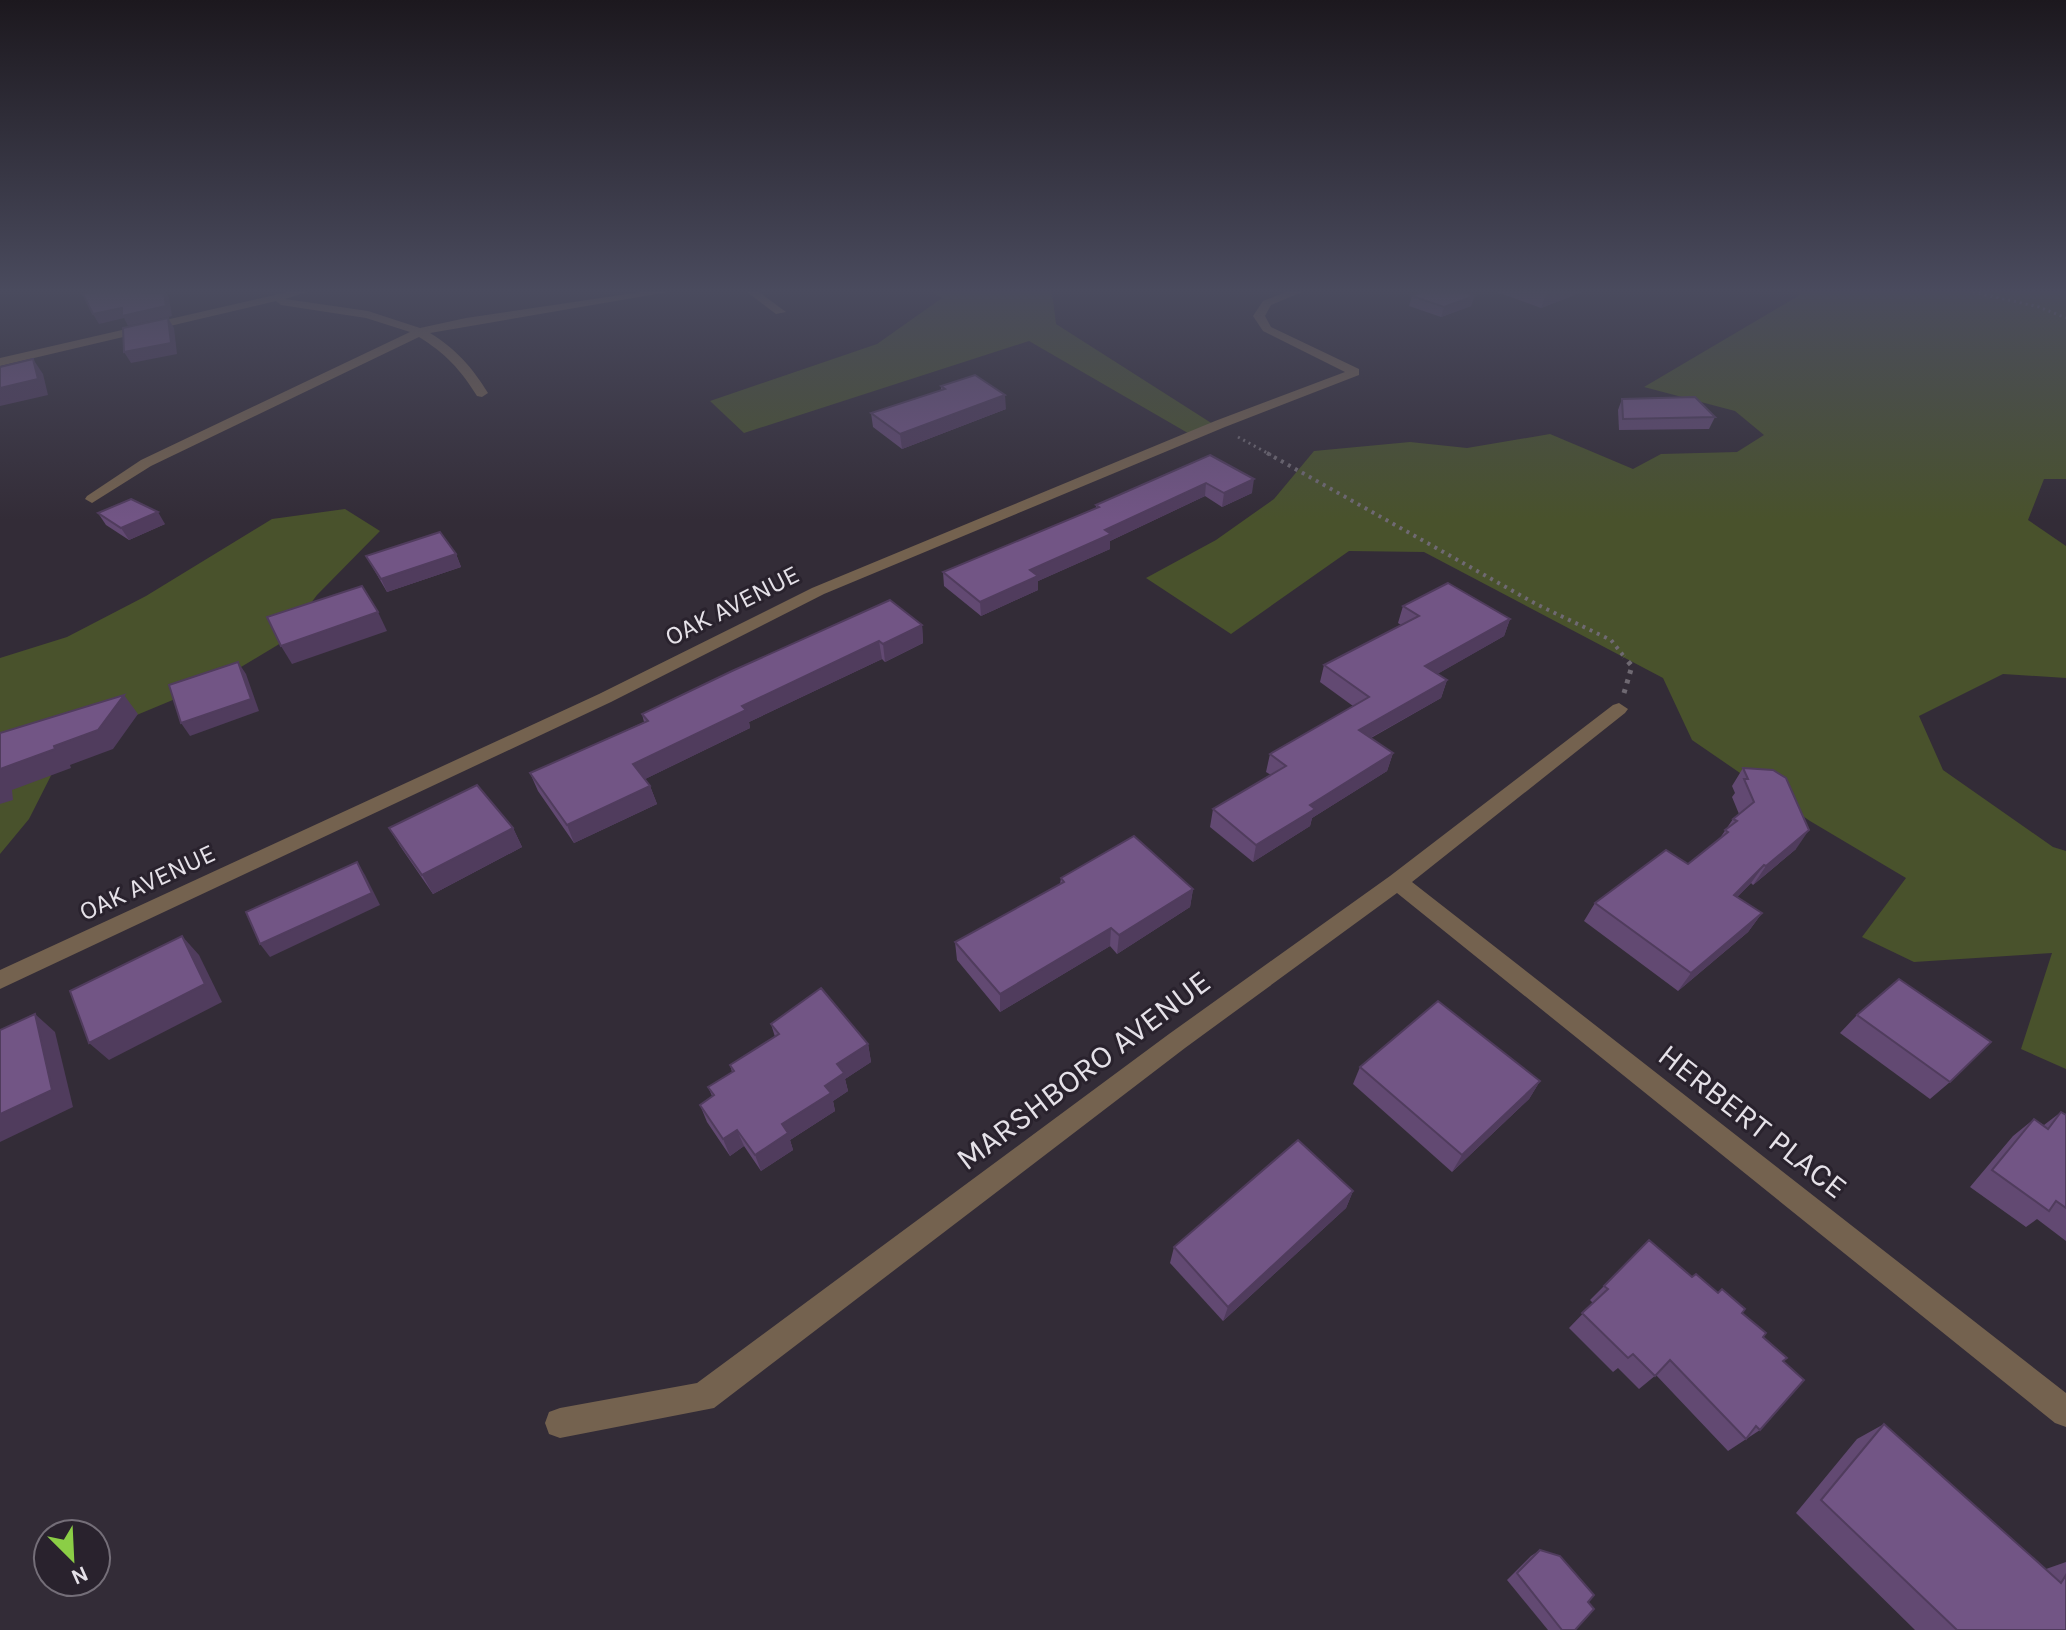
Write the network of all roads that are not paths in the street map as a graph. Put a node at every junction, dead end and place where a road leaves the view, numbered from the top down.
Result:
1 (345, 368) edge
2 (466, 368) edge
3 (1347, 368) edge
4 (482, 393) dead end
5 (92, 499) dead end
6 (1619, 709) road end
7 (1397, 882) junction
8 (0, 980) edge
9 (2066, 1412) edge
10 (560, 1423) dead end

1 - 5 street
2 - 4 street
3 - 8 street, OAK AVENUE
6 - 7 street, MARSHBORO AVENUE
7 - 9 street, HERBERT PLACE
7 - 10 street, MARSHBORO AVENUE

